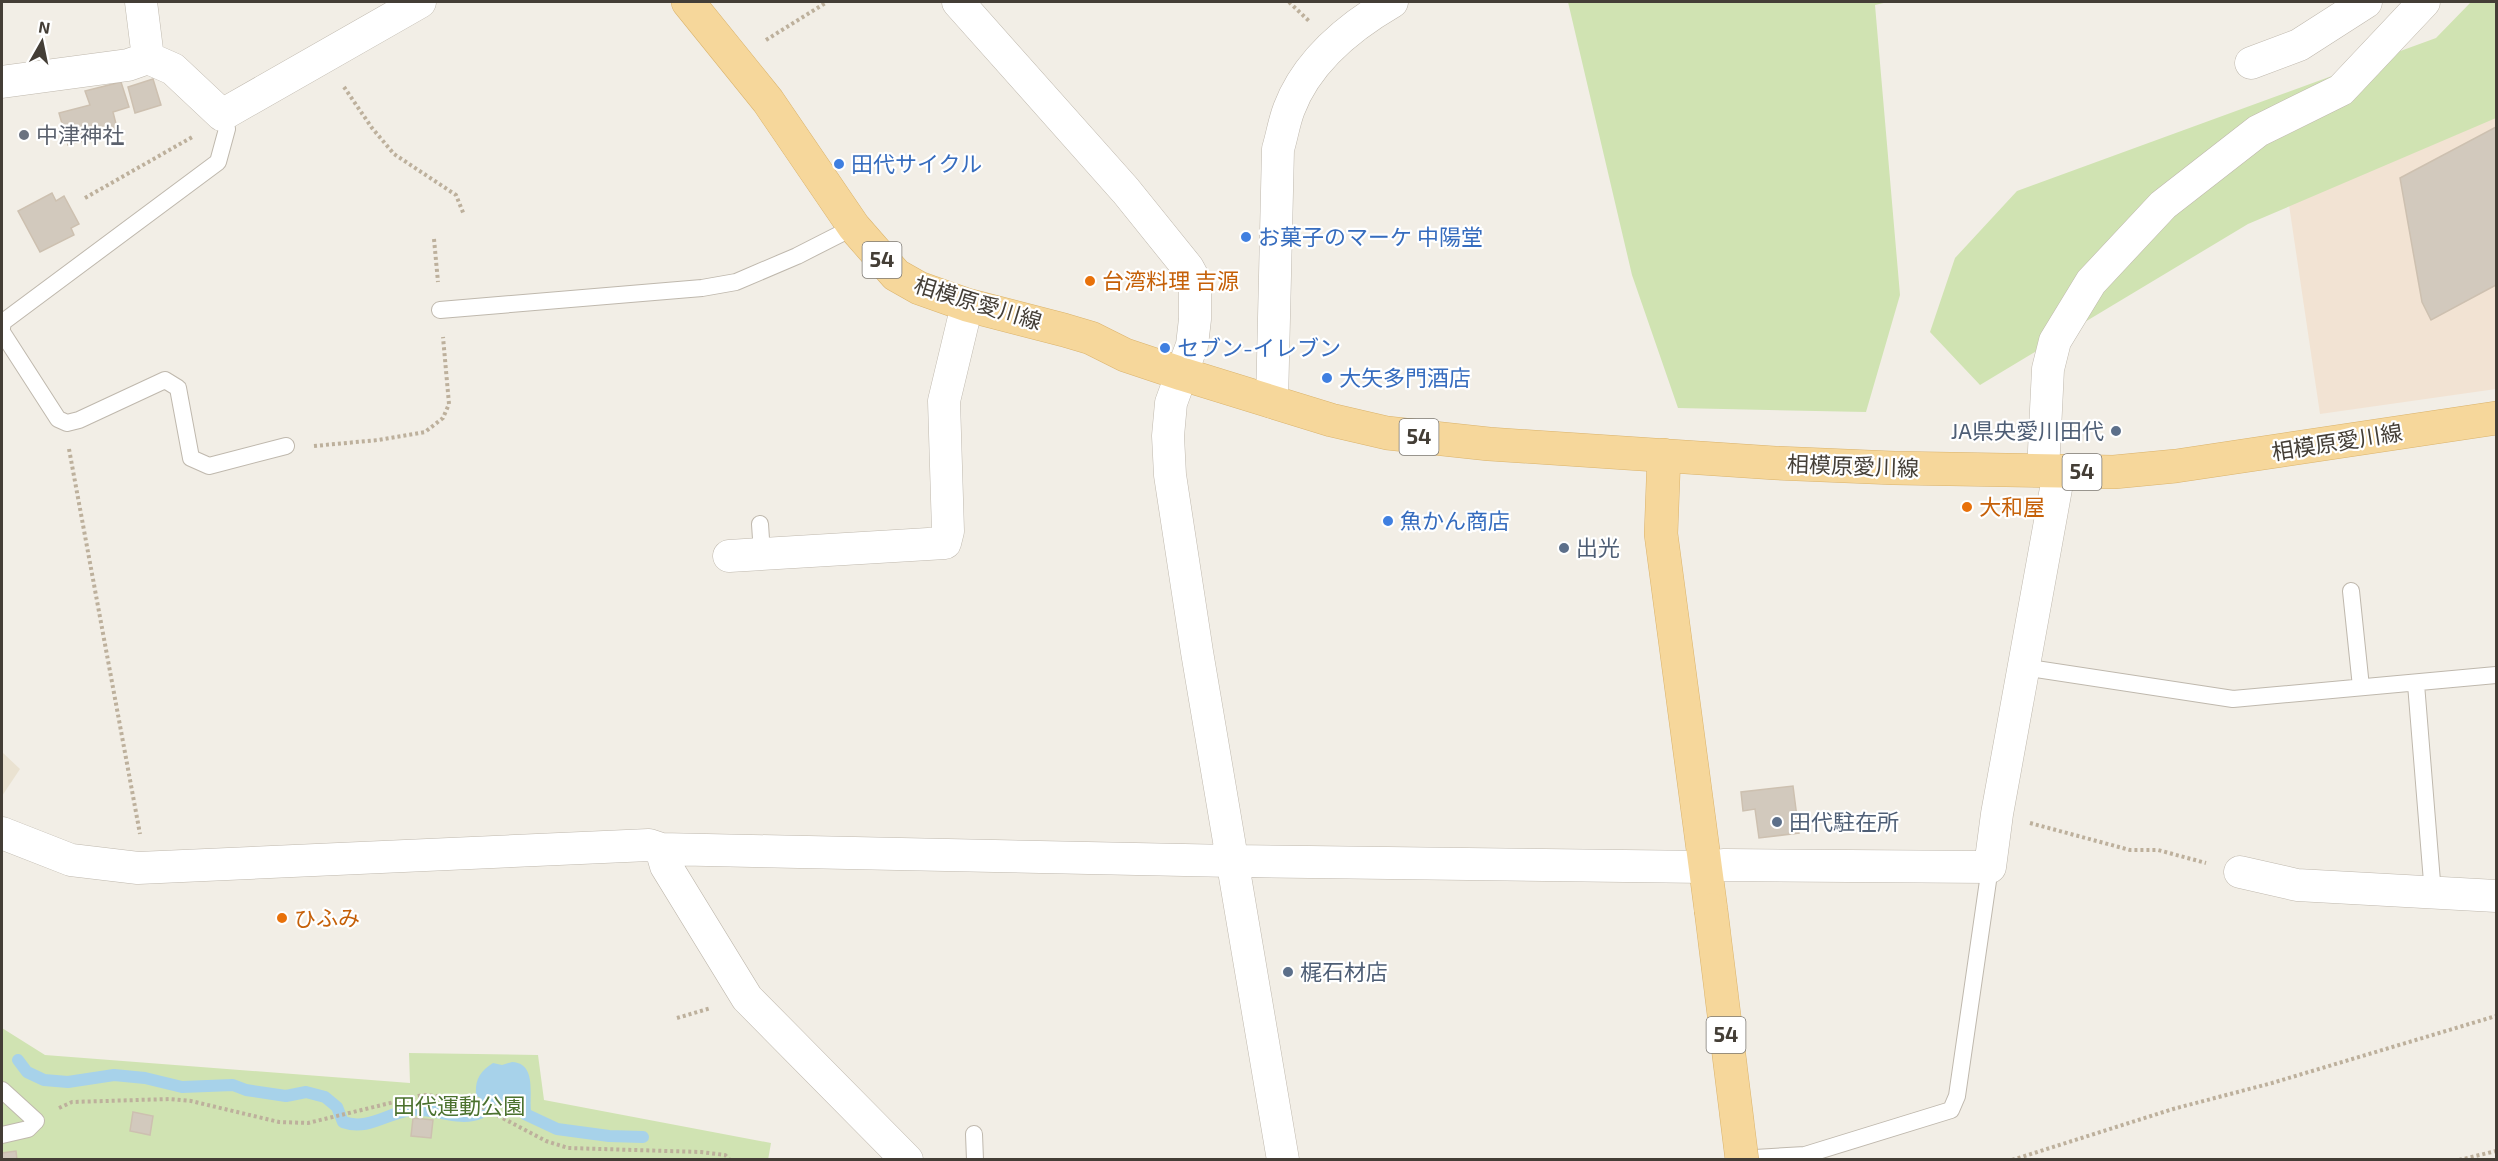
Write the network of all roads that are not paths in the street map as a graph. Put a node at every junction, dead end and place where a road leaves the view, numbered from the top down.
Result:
1 (141, 2) edge
2 (420, 2) edge
3 (688, 2) edge
4 (958, 2) edge
5 (1392, 2) edge
6 (2366, 2) edge
7 (2424, 2) edge
8 (148, 58) junction
9 (2251, 63) dead end
10 (2, 82) edge
11 (223, 117) junction
12 (854, 227) junction
13 (967, 304) junction
14 (440, 310) road end
15 (2, 330) edge
16 (1182, 374) junction
17 (1272, 402) junction
18 (2496, 418) edge
19 (286, 446) road end
20 (1664, 455) junction
21 (2051, 471) junction
22 (729, 556) dead end
23 (2351, 591) dead end
24 (2024, 667) junction
25 (2496, 675) edge
26 (2416, 684) junction
27 (2361, 687) junction
28 (2, 833) edge
29 (661, 849) junction
30 (1232, 861) junction
31 (1705, 867) junction
32 (1990, 867) junction
33 (2240, 872) road end
34 (2433, 894) junction
35 (2496, 896) edge
36 (2, 1090) edge
37 (974, 1134) dead end
38 (2, 1135) edge
39 (907, 1160) edge
40 (975, 1160) edge
41 (1283, 1160) edge
42 (1733, 1160) edge
43 (1742, 1160) edge

1 - 8 street
2 - 11 street
3 - 12 main road, 相模原愛川線 / 54
4 - 16 street
5 - 17 street
6 - 9 street
7 - 21 street
8 - 10 street
8 - 11 street
11 - 15 lane
12 - 13 main road, 相模原愛川線 / 54
12 - 14 lane
13 - 16 main road, 相模原愛川線 / 54
13 - 22 street
15 - 19 lane
16 - 17 main road, 54
16 - 30 street
17 - 20 main road, 54
18 - 21 main road, 相模原愛川線 / 54
20 - 21 main road, 相模原愛川線 / 54
20 - 31 main road, 54
21 - 24 street
23 - 27 lane
24 - 27 lane
24 - 32 street
25 - 26 lane
26 - 27 lane
26 - 34 lane
28 - 29 street
29 - 30 street
29 - 39 street
30 - 31 street
30 - 41 street
31 - 32 street
31 - 43 main road, 54, bridge
32 - 42 lane
33 - 34 street
34 - 35 street
36 - 38 lane
37 - 40 lane

